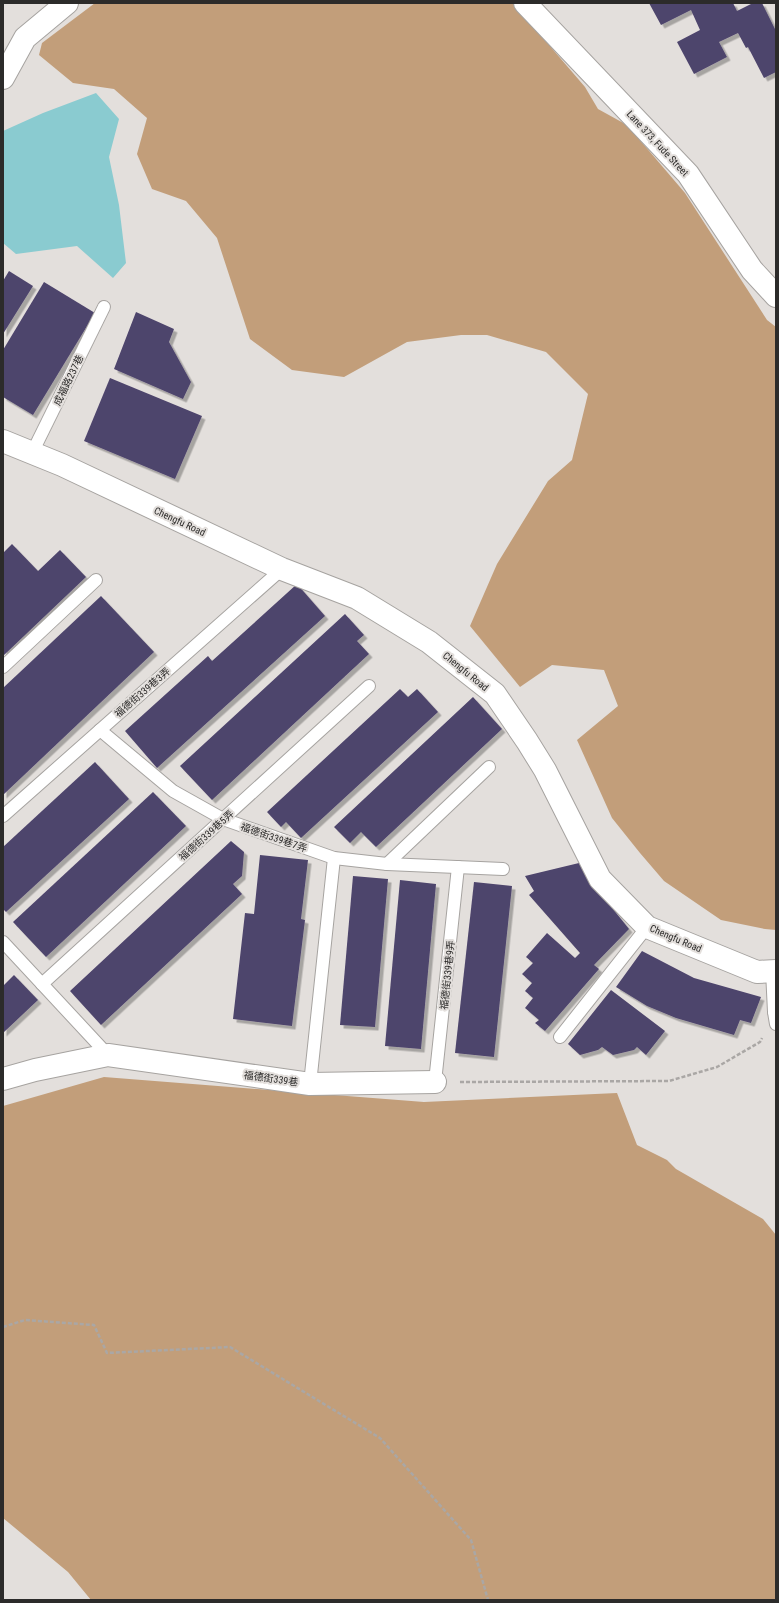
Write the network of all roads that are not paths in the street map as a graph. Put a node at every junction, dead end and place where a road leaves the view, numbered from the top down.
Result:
1 (67, 3) edge
2 (525, 3) edge
3 (3, 78) edge
4 (776, 296) edge
5 (104, 307) dead end
6 (3, 441) edge
7 (32, 453) junction
8 (282, 569) junction
9 (96, 580) dead end
10 (3, 667) edge
11 (369, 686) dead end
12 (100, 730) junction
13 (489, 767) dead end
14 (3, 816) edge
15 (223, 819) junction
16 (334, 858) junction
17 (387, 864) junction
18 (458, 867) junction
19 (503, 869) dead end
20 (647, 926) junction
21 (3, 942) edge
22 (774, 971) edge
23 (42, 984) junction
24 (775, 1016) edge
25 (560, 1037) dead end
26 (108, 1055) junction
27 (3, 1079) edge
28 (435, 1082) joint
29 (310, 1084) junction

1 - 3 street
2 - 4 street, Lane 373, Fude Street
5 - 7 lane, 成福路237巷
6 - 7 street, Chengfu Road
7 - 8 street, Chengfu Road
8 - 12 lane, 福德街339巷3弄
8 - 20 street, Chengfu Road
9 - 10 lane
11 - 15 lane, 福德街339巷5弄
12 - 14 lane, 福德街339巷3弄
12 - 15 lane, 福德街339巷7弄
13 - 17 lane
15 - 16 lane, 福德街339巷7弄
15 - 23 lane, 福德街339巷5弄
16 - 17 lane, 福德街339巷7弄
16 - 29 lane
17 - 18 lane, 福德街339巷7弄
18 - 19 lane, 福德街339巷7弄
18 - 28 lane, 福德街339巷9弄
20 - 22 street, Chengfu Road
20 - 25 lane
21 - 23 lane
22 - 24 lane
23 - 26 lane
26 - 27 street, 福德街339巷
26 - 29 street, 福德街339巷
28 - 29 street, 福德街339巷

